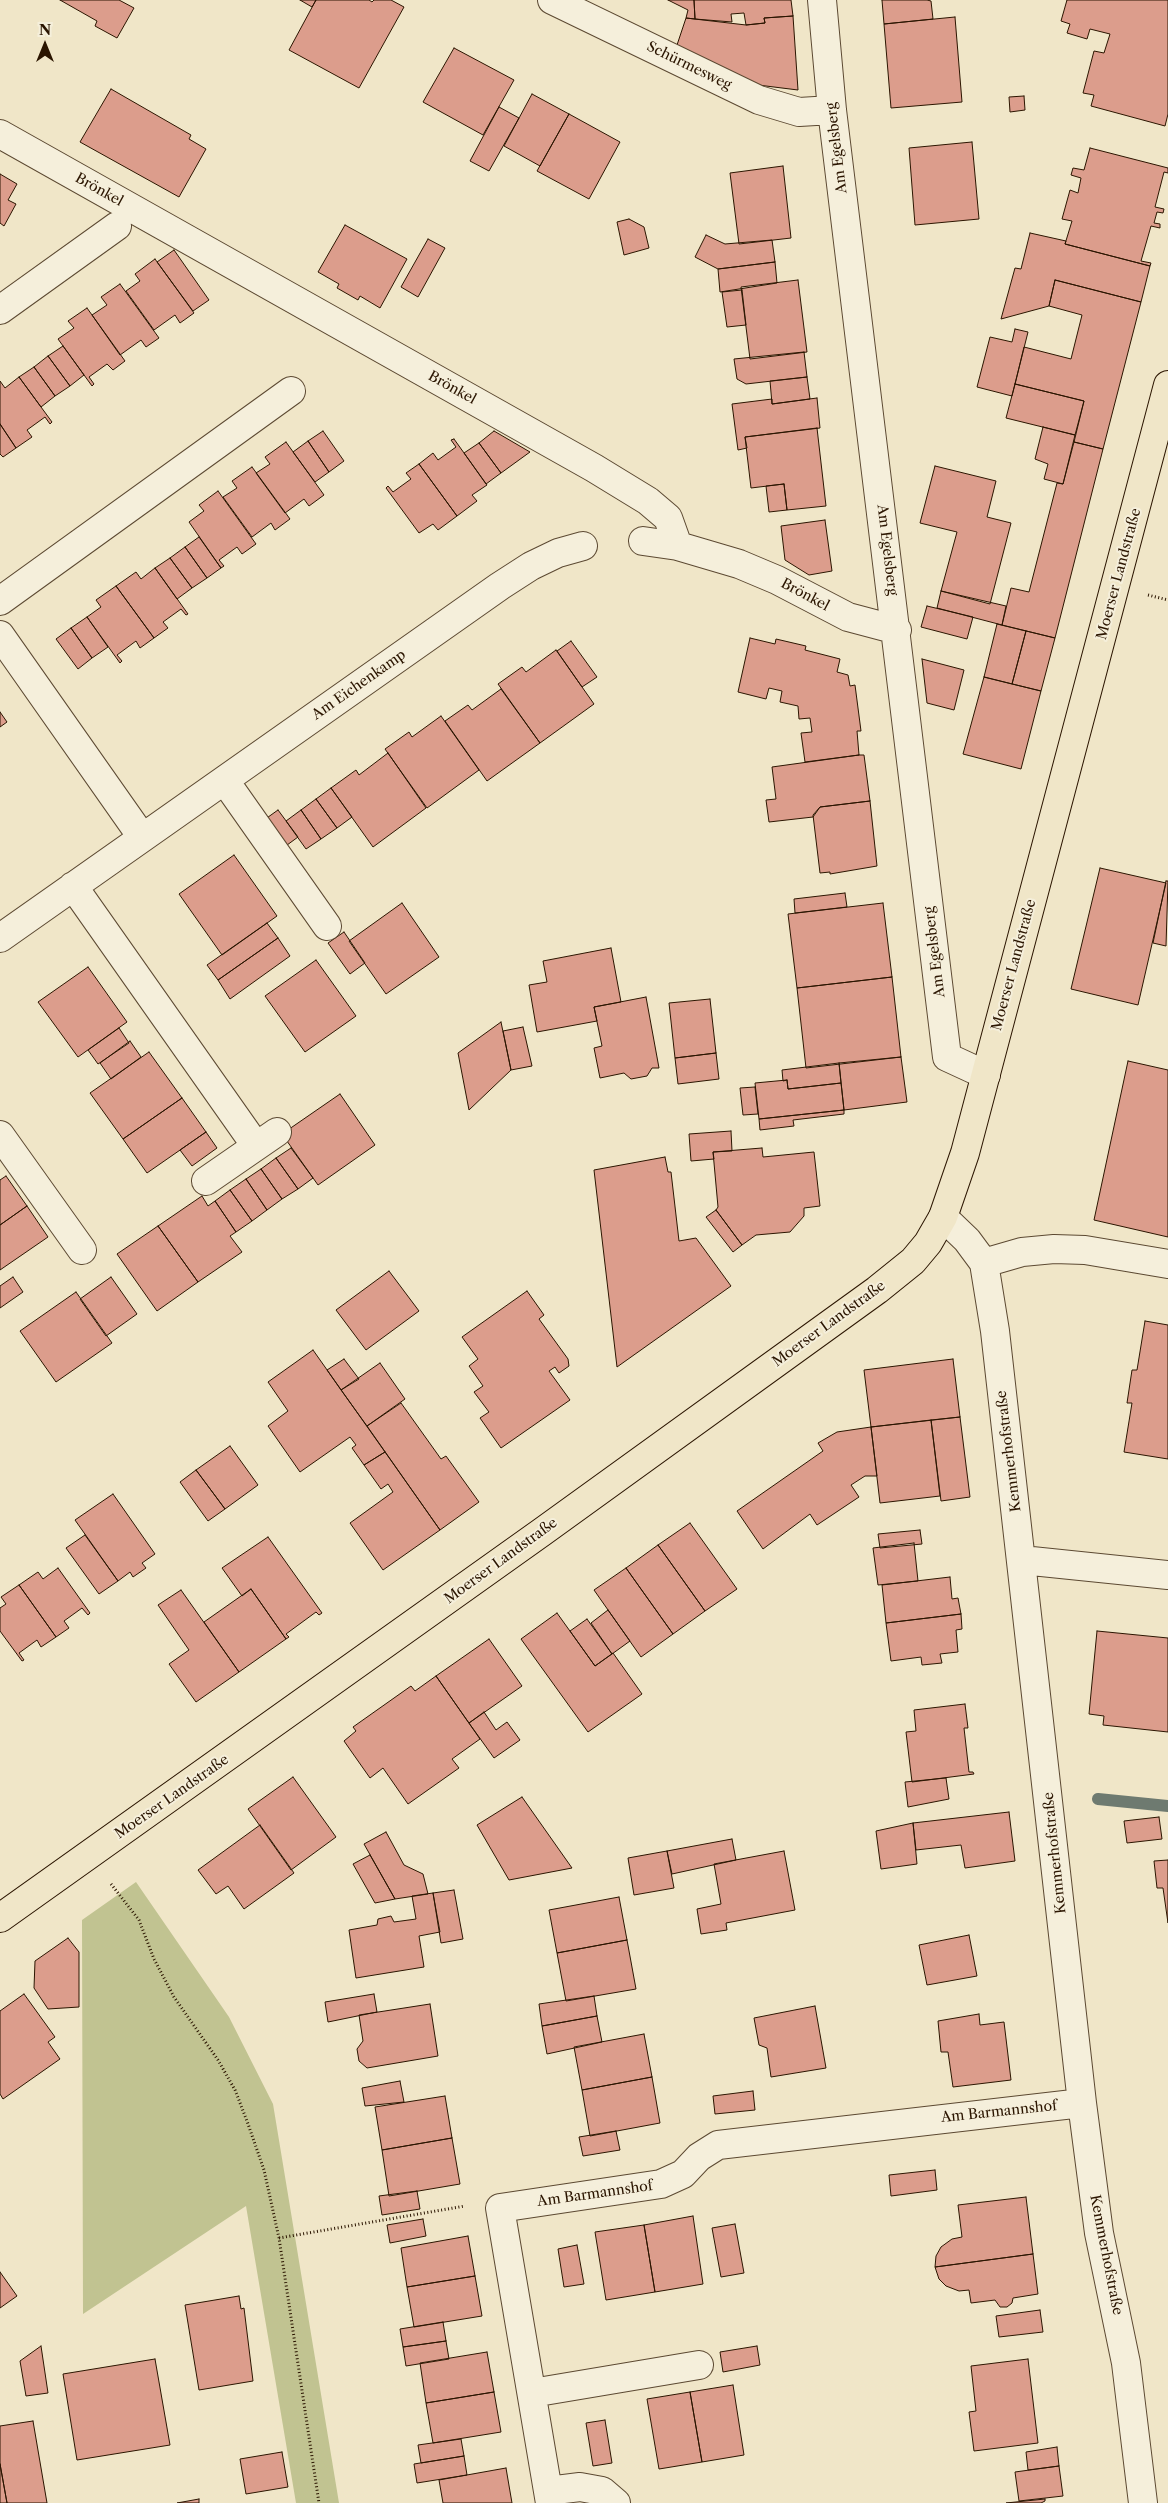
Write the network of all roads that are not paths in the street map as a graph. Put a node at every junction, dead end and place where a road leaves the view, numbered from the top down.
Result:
1 (552, 0) edge
2 (822, 0) edge
3 (832, 110) junction
4 (0, 134) edge
5 (116, 226) dead end
6 (0, 310) edge
7 (1168, 385) edge
8 (291, 391) dead end
9 (644, 542) dead end
10 (583, 546) dead end
11 (678, 546) junction
12 (0, 601) edge
13 (897, 630) junction
14 (0, 635) edge
15 (225, 781) junction
16 (142, 837) junction
17 (73, 886) junction
18 (327, 926) dead end
19 (0, 938) edge
20 (986, 1075) junction
21 (0, 1135) edge
22 (206, 1181) dead end
23 (943, 1217) junction
24 (82, 1250) dead end
25 (984, 1263) junction
26 (1168, 1264) edge
27 (1022, 1560) junction
28 (1168, 1574) edge
29 (0, 1918) edge
30 (1082, 2103) junction
31 (699, 2365) dead end
32 (532, 2393) junction
33 (549, 2497) edge
34 (616, 2503) edge
35 (1143, 2503) edge

1 - 3 street, Schürmesweg
2 - 3 street, Am Egelsberg
3 - 13 street, Am Egelsberg
4 - 11 street, Brönkel
5 - 6 street
7 - 20 main road, Moerser Landstraße
8 - 12 street
9 - 11 street
10 - 15 street, Am Eichenkamp
11 - 13 street, Brönkel
13 - 20 street, Am Egelsberg
14 - 16 street
15 - 16 street, Am Eichenkamp
15 - 18 street
16 - 17 street, Am Eichenkamp
17 - 19 street, Am Eichenkamp
17 - 22 street
20 - 23 main road, Moerser Landstraße
21 - 24 street
23 - 25 street, Kemmerhofstraße
23 - 29 main road, Moerser Landstraße
25 - 26 street
25 - 27 street, Kemmerhofstraße
27 - 28 street
27 - 30 street, Kemmerhofstraße
30 - 32 street, Am Barmannshof
30 - 35 street, Kemmerhofstraße
31 - 32 street
32 - 33 street
33 - 34 street

